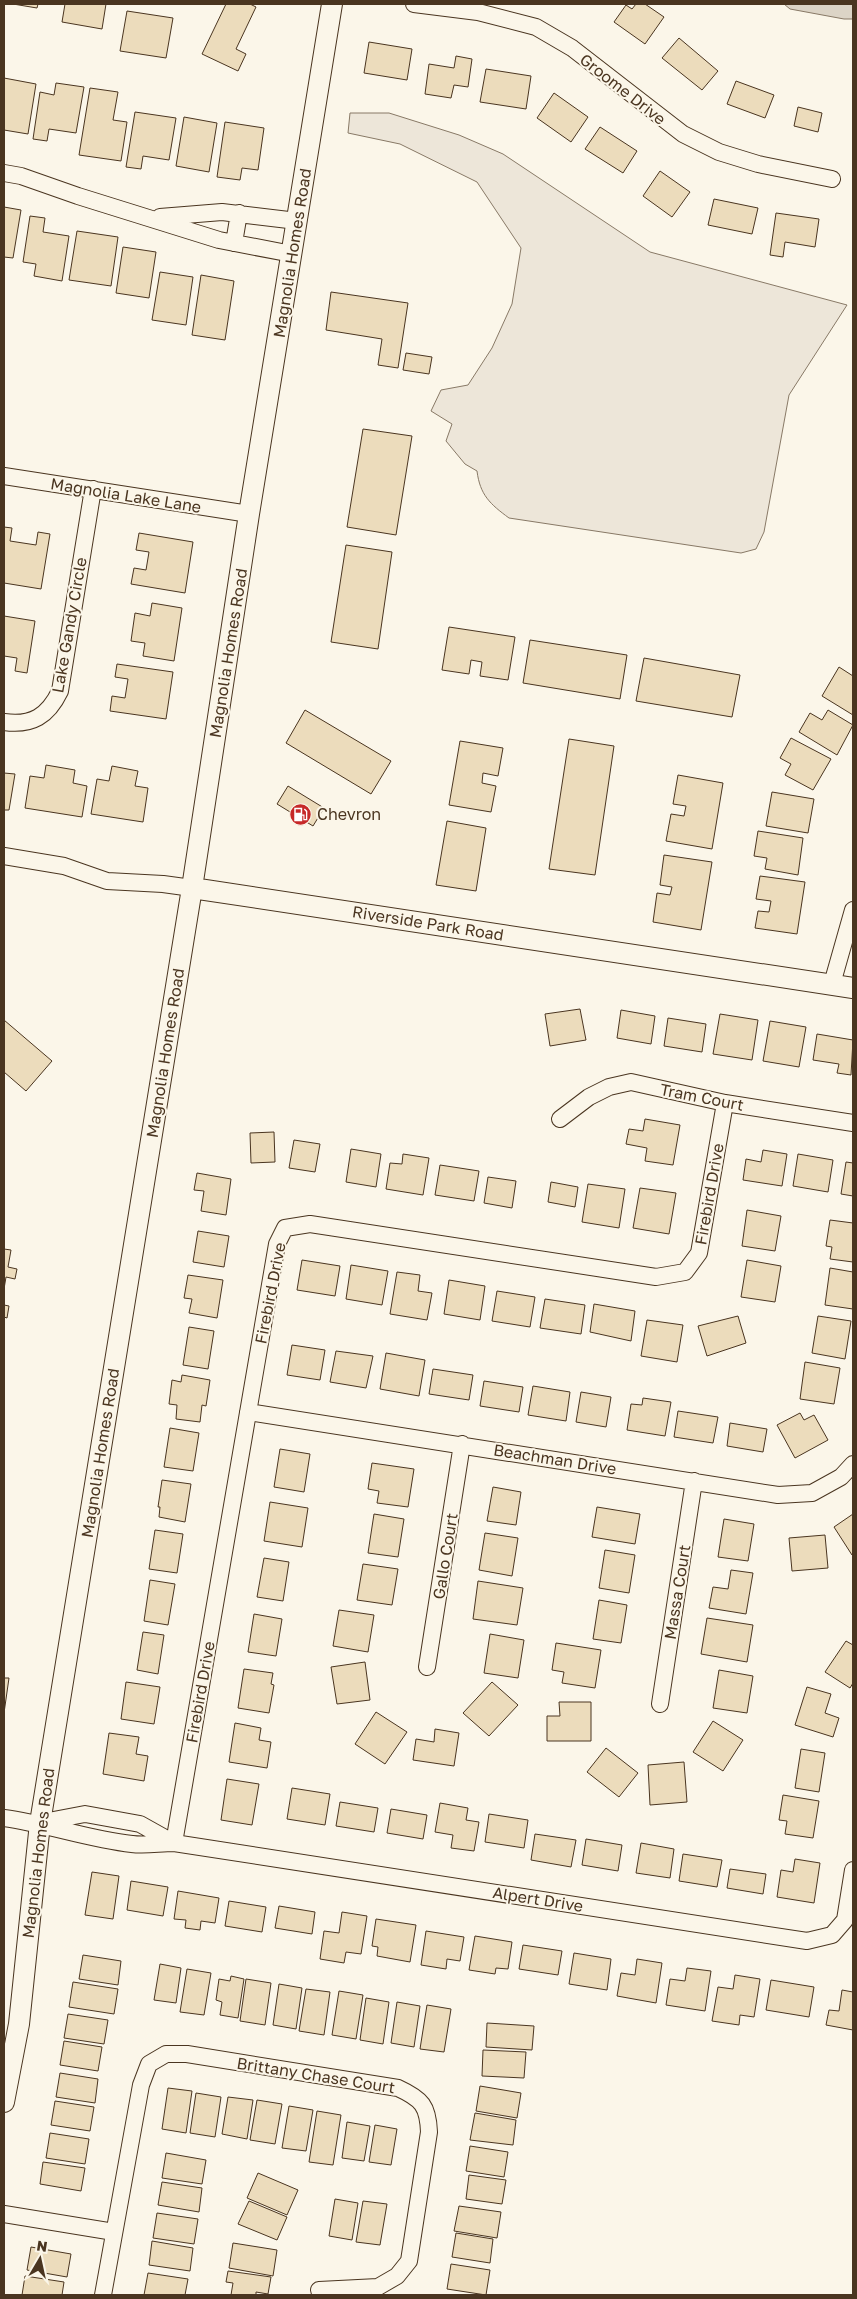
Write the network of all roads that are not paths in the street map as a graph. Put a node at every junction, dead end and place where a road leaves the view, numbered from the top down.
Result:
1 (332, 4) edge
2 (414, 4) edge
3 (479, 8) edge
4 (4, 172) edge
5 (832, 179) dead end
6 (239, 213) junction
7 (152, 218) junction
8 (297, 221) junction
9 (234, 243) junction
10 (292, 254) junction
11 (4, 476) edge
12 (93, 490) junction
13 (249, 514) junction
14 (4, 722) edge
15 (4, 856) edge
16 (192, 888) junction
17 (853, 910) edge
18 (832, 984) junction
19 (853, 988) edge
20 (725, 1103) junction
21 (560, 1119) dead end
22 (853, 1123) edge
23 (248, 1412) junction
24 (462, 1444) junction
25 (853, 1464) edge
26 (694, 1481) junction
27 (427, 1668) dead end
28 (660, 1704) dead end
29 (4, 1818) edge
30 (40, 1823) junction
31 (174, 1843) junction
32 (853, 1870) edge
33 (4, 2102) edge
34 (4, 2214) edge
35 (114, 2232) junction
36 (319, 2290) dead end
37 (103, 2295) edge

1 - 8 street, Magnolia Homes Road
2 - 3 street, Groome Drive
3 - 5 street, Groome Drive
4 - 7 street
6 - 7 street
6 - 8 street
6 - 9 street
7 - 9 street
8 - 10 street, Magnolia Homes Road
9 - 10 street
10 - 13 street, Magnolia Homes Road
11 - 12 street, Magnolia Lake Lane
12 - 13 street, Magnolia Lake Lane
12 - 14 street, Lake Gandy Circle
13 - 16 street, Magnolia Homes Road
15 - 16 street, Riverside Park Road
16 - 18 street, Riverside Park Road
16 - 30 street, Magnolia Homes Road
17 - 18 street
18 - 19 street, Riverside Park Road
20 - 21 street, Tram Court
20 - 22 street, Tram Court
20 - 23 street, Firebird Drive
23 - 24 street, Beachman Drive
23 - 31 street, Firebird Drive
24 - 26 street, Beachman Drive
24 - 27 street, Gallo Court
25 - 26 street, Beachman Drive
26 - 28 street, Massa Court
29 - 30 street, Alpert Drive
30 - 31 street, Alpert Drive
30 - 33 street, Magnolia Homes Road
31 - 32 street, Alpert Drive
34 - 35 street
35 - 36 street, Brittany Chase Court
35 - 37 street, Brittany Chase Court

